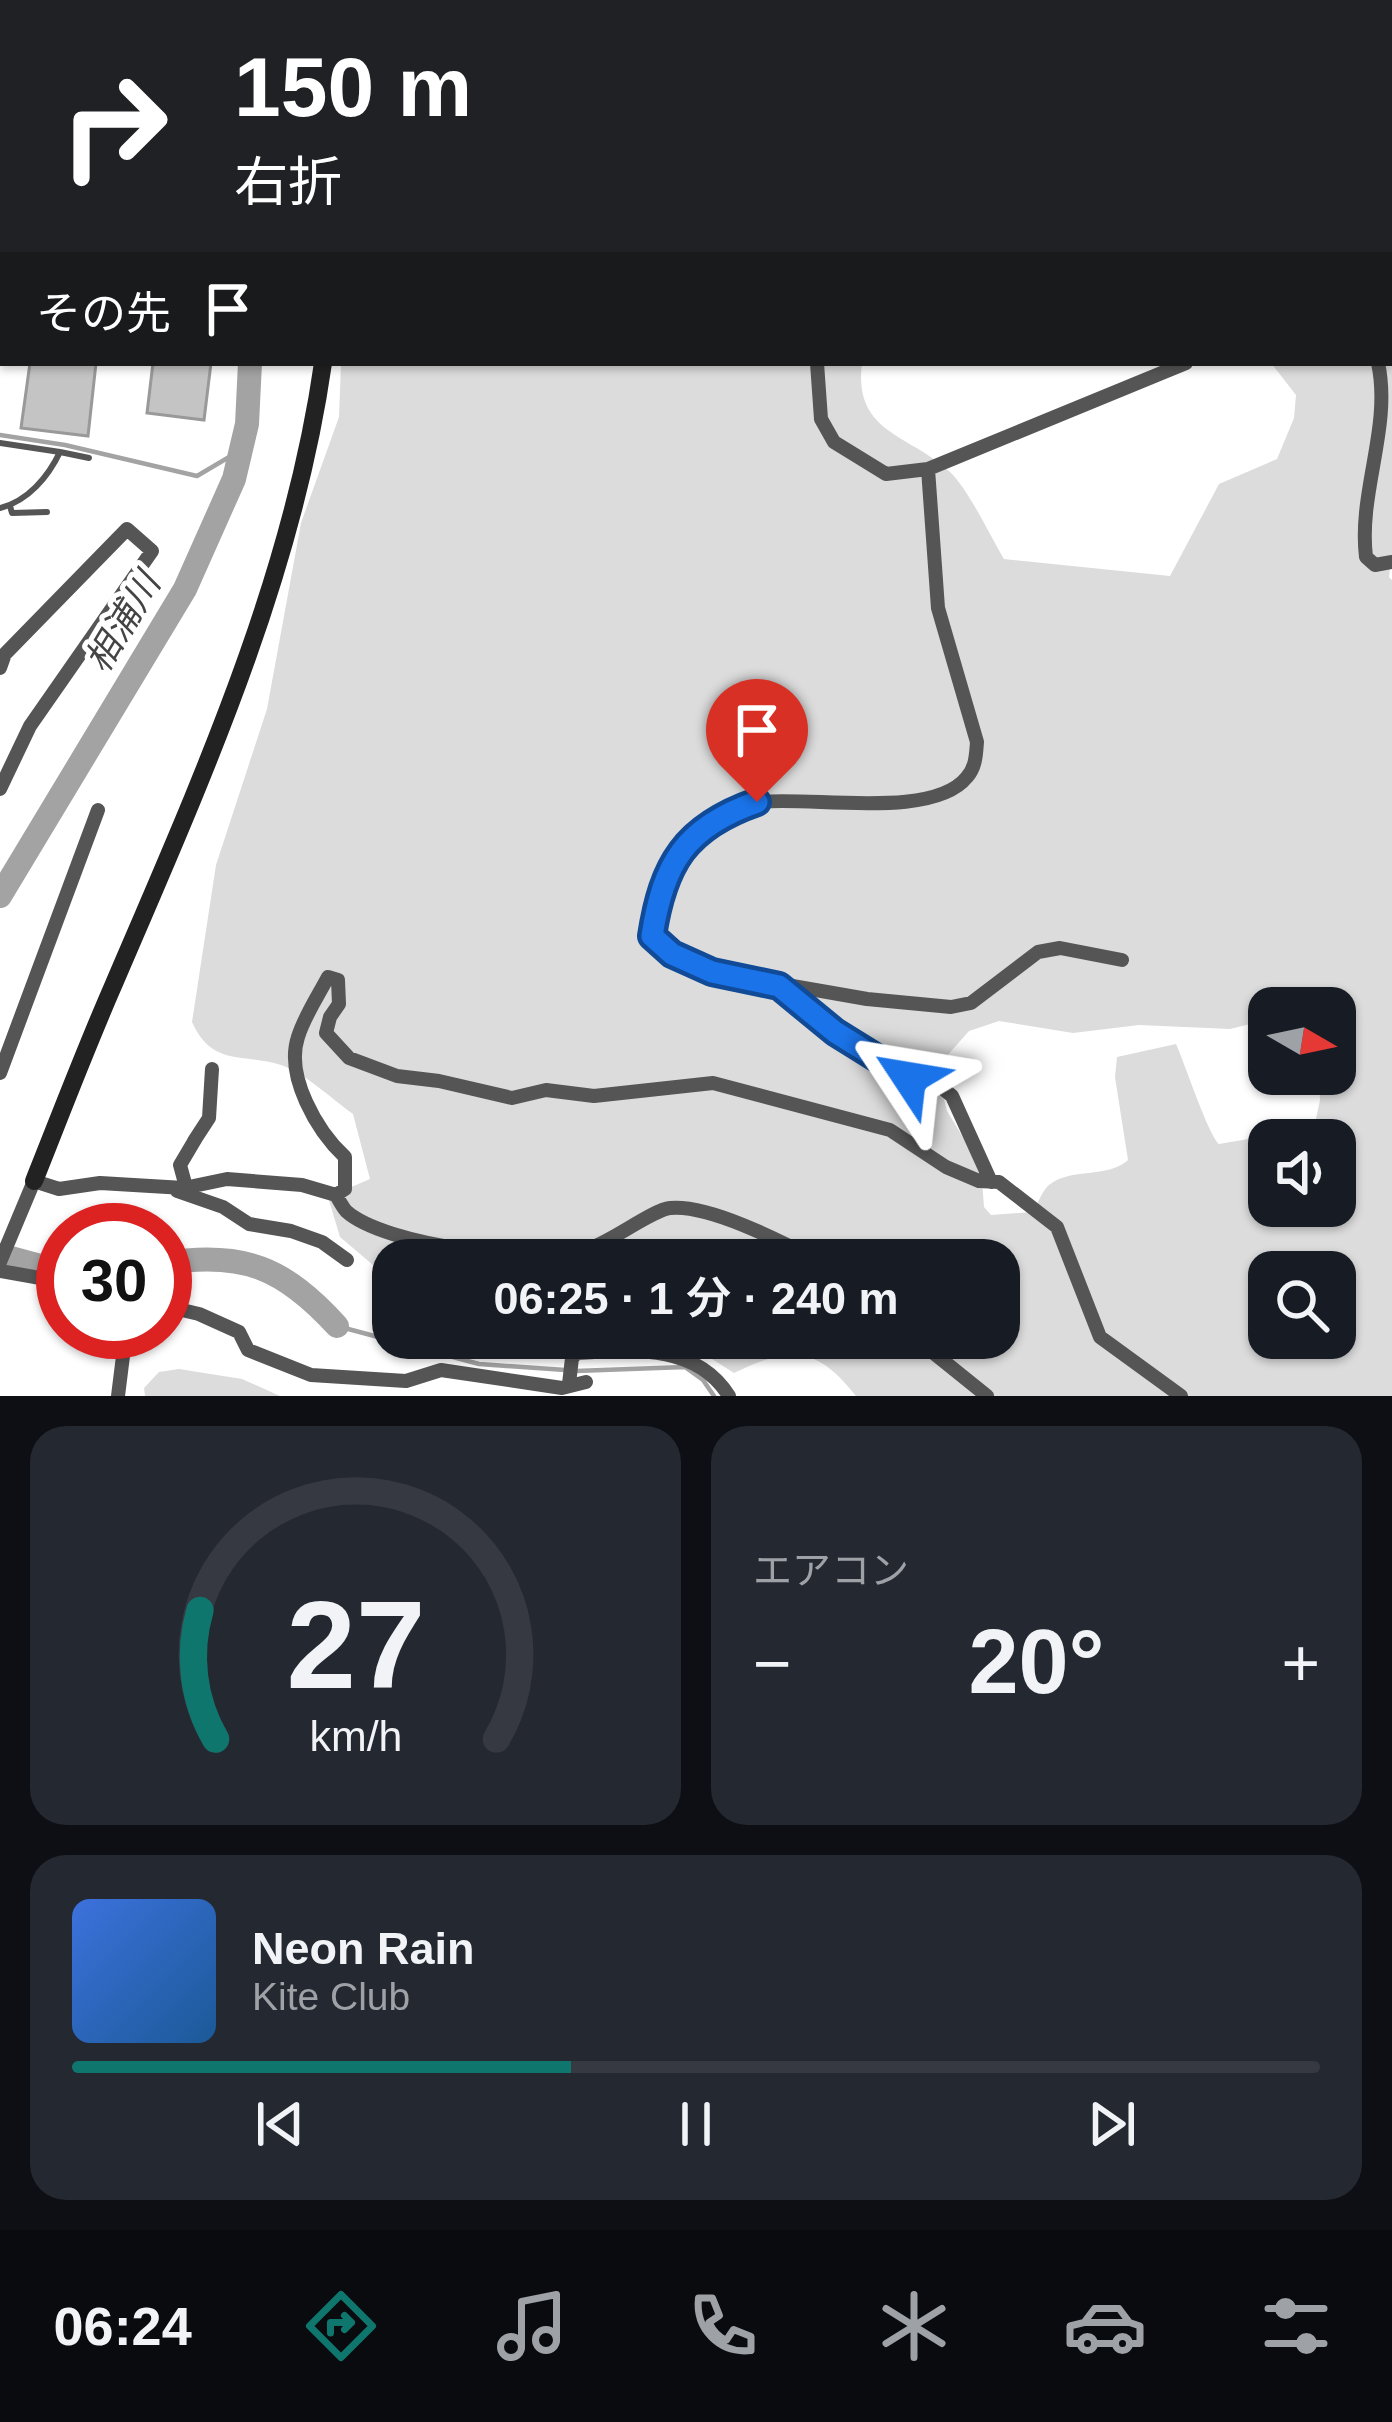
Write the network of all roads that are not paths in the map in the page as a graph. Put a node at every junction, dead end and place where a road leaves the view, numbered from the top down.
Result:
1 (323, 366) edge
2 (817, 366) edge
3 (1179, 366) edge
4 (1379, 366) edge
5 (0, 443) edge
6 (60, 452) junction
7 (88, 458) dead end
8 (928, 469) junction
9 (10, 506) junction
10 (0, 508) edge
11 (47, 512) dead end
12 (1392, 562) edge
13 (0, 668) edge
14 (5, 758) edge
15 (0, 789) edge
16 (98, 810) dead end
17 (1122, 960) dead end
18 (779, 986) junction
19 (212, 1069) dead end
20 (0, 1073) edge
21 (212, 1125) dead end
22 (194, 1141) junction
23 (34, 1181) junction
24 (991, 1182) junction
25 (167, 1187) junction
26 (186, 1187) junction
27 (336, 1195) junction
28 (417, 1239) edge
29 (607, 1239) edge
30 (767, 1239) edge
31 (347, 1260) dead end
32 (0, 1264) edge
33 (36, 1274) edge
34 (192, 1312) edge
35 (123, 1359) edge
36 (941, 1359) edge
37 (118, 1396) edge
38 (729, 1396) edge
39 (988, 1396) edge
40 (1181, 1396) edge

1 - 23 street
2 - 8 street
3 - 8 street
4 - 12 street
5 - 6 lane
6 - 7 lane
6 - 9 lane
8 - 18 street
9 - 10 lane
9 - 11 lane
13 - 14 street
14 - 15 street
16 - 20 street
17 - 18 street
18 - 24 street
19 - 22 street
21 - 22 street
22 - 26 street
23 - 25 street
23 - 32 street
24 - 27 street
24 - 40 street
25 - 26 street
25 - 31 street
26 - 27 street
27 - 28 street
29 - 30 street
32 - 33 street
34 - 38 street
35 - 37 street
36 - 39 street

